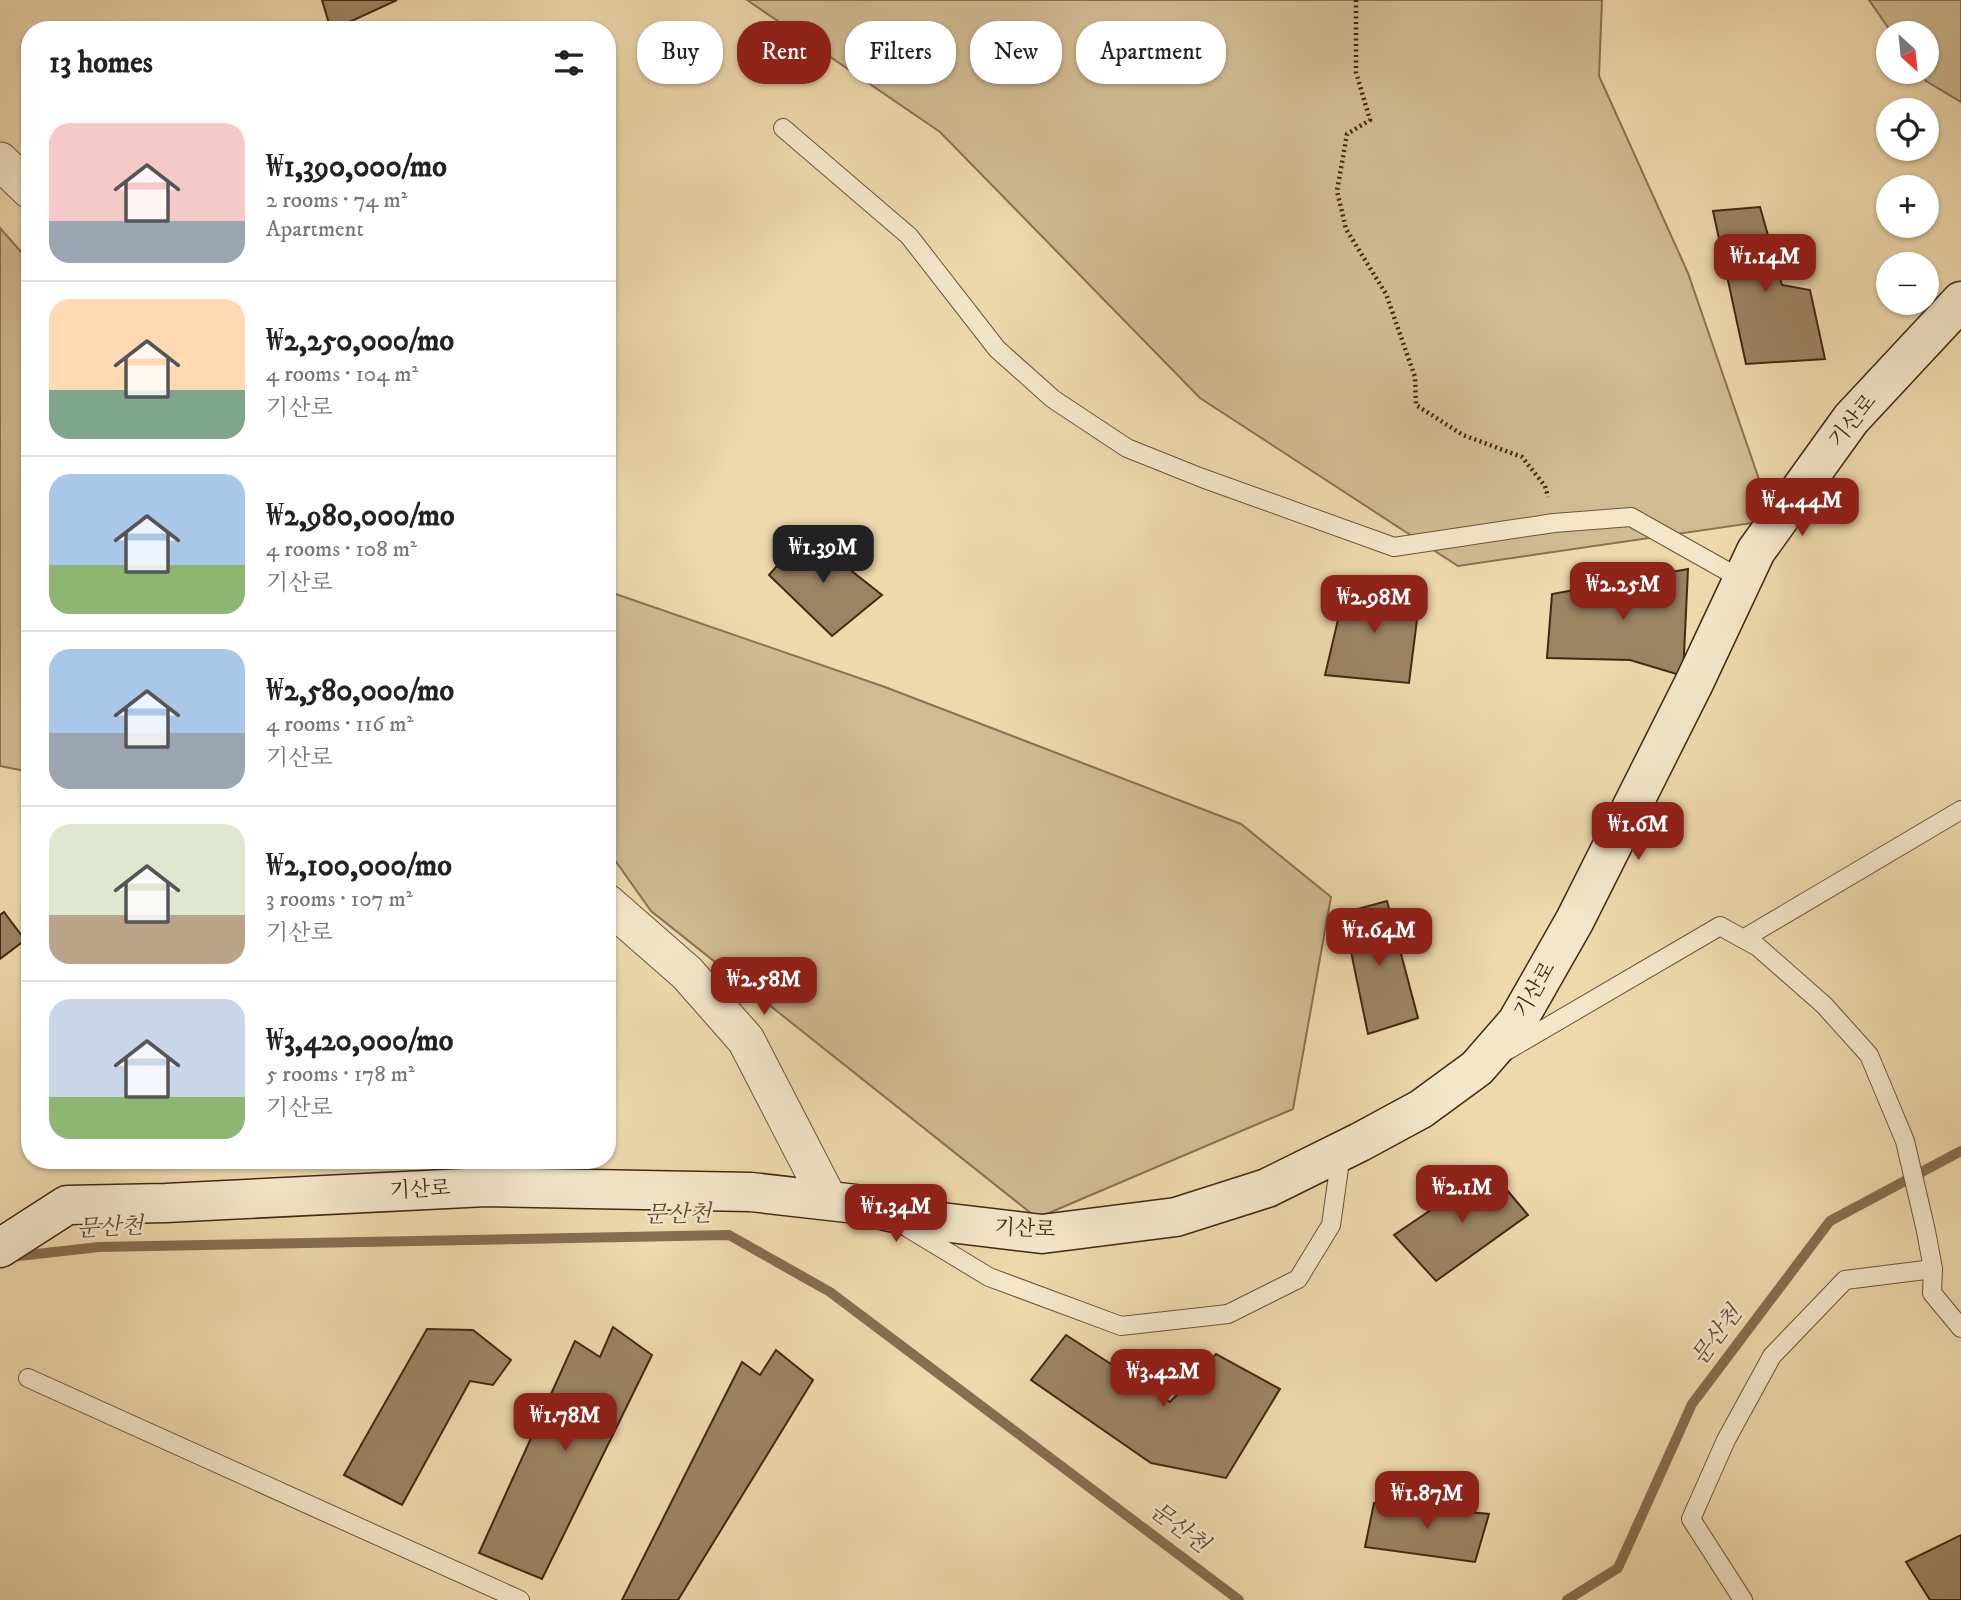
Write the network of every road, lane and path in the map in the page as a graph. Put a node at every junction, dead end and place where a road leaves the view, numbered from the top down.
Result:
1 (1356, 0) edge
2 (783, 128) dead end
3 (0, 161) edge
4 (21, 181) edge
5 (1961, 300) edge
6 (1554, 523) junction
7 (1743, 580) junction
8 (1961, 810) edge
9 (616, 911) edge
10 (1743, 939) junction
11 (1478, 1068) junction
12 (1341, 1151) junction
13 (829, 1201) junction
14 (875, 1209) junction
15 (0, 1248) edge
16 (1933, 1269) junction
17 (1961, 1328) edge
18 (28, 1378) dead end
19 (520, 1600) edge
20 (1743, 1600) edge

1 - 6 path
2 - 6 lane
3 - 4 street
5 - 7 main road, 기산로
6 - 7 lane
7 - 11 main road, 기산로
8 - 10 lane
9 - 13 street
10 - 11 lane
10 - 16 lane
11 - 12 main road, 기산로
12 - 14 main road, 기산로
12 - 14 lane
13 - 14 main road, 기산로
13 - 15 main road, 기산로
16 - 17 lane
16 - 20 lane
18 - 19 lane

